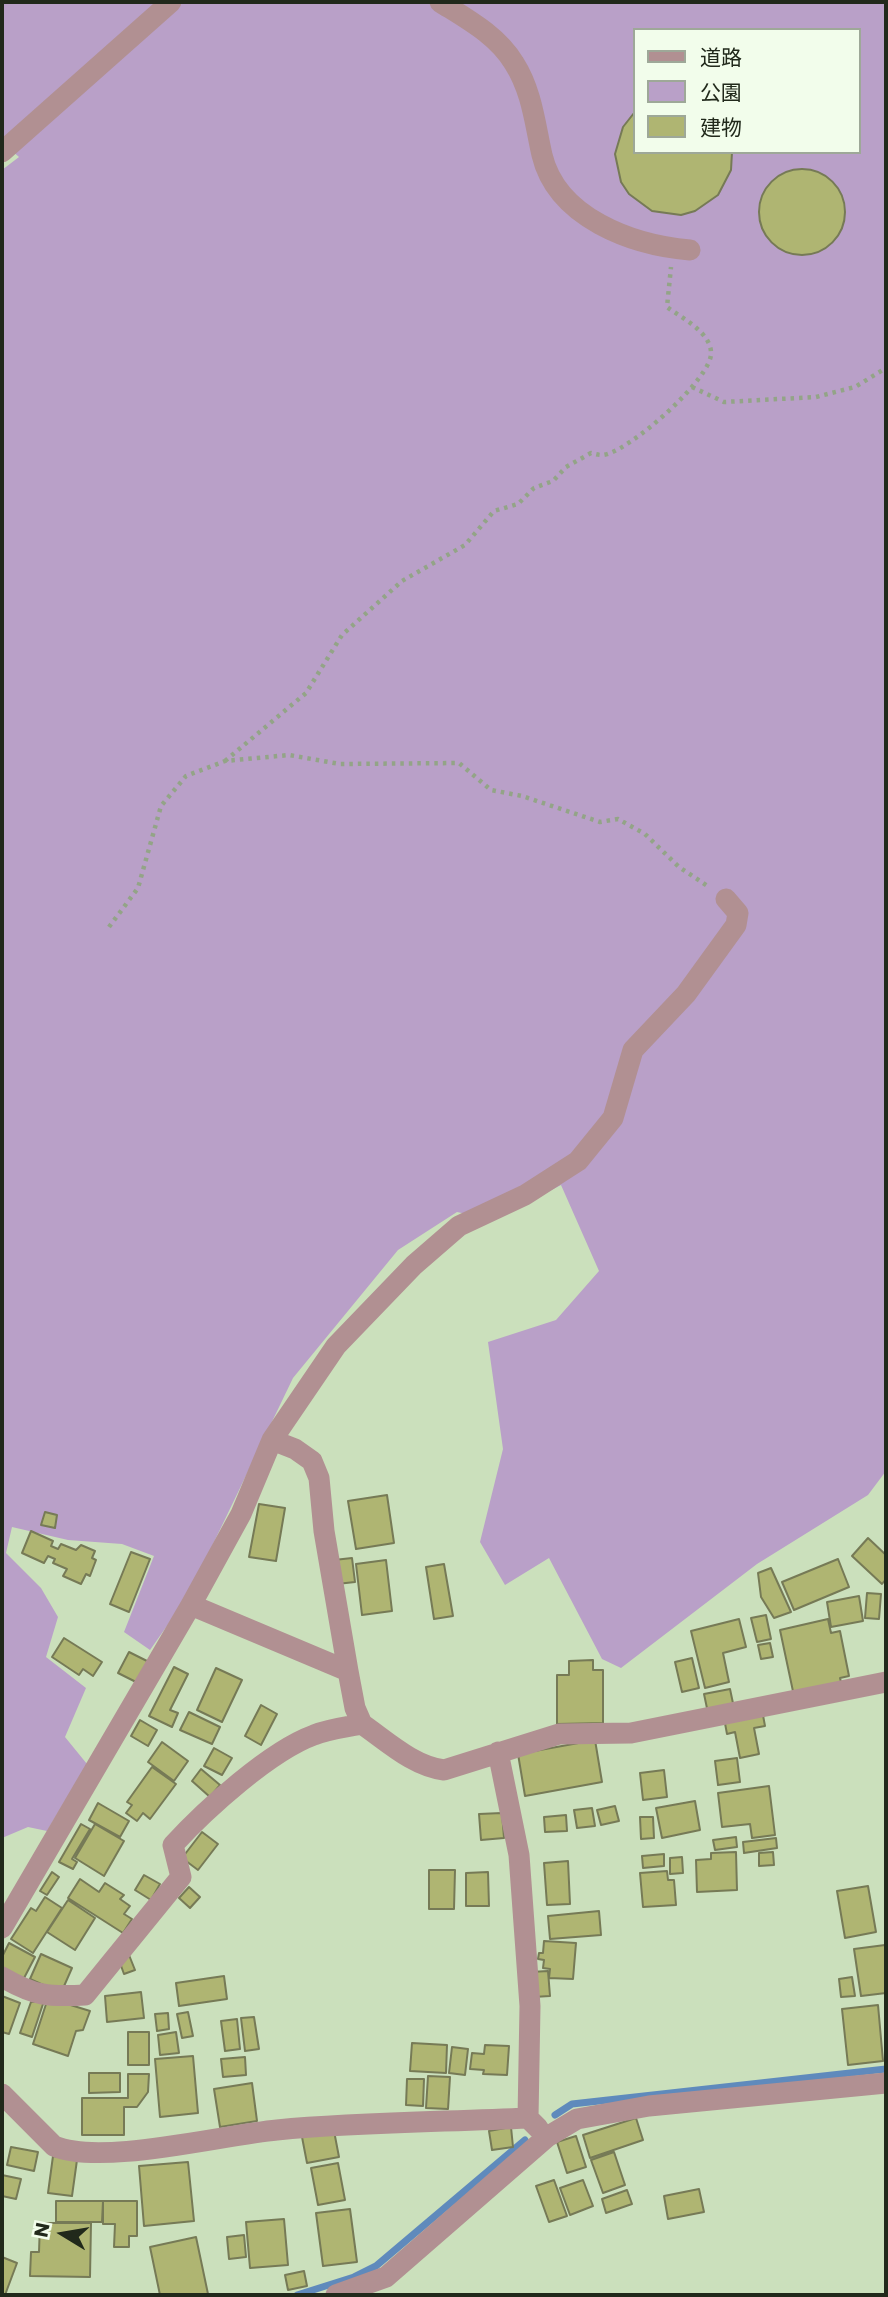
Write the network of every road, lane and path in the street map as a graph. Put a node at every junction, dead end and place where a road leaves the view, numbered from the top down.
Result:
1 (171, 2) edge
2 (440, 2) edge
3 (2, 152) edge
4 (681, 249) joint
5 (886, 368) edge
6 (692, 387) junction
7 (225, 761) junction
8 (726, 899) joint
9 (109, 927) dead end
10 (299, 1400) junction
11 (272, 1440) junction
12 (312, 1461) junction
13 (191, 1605) junction
14 (348, 1671) junction
15 (886, 1682) edge
16 (362, 1724) junction
17 (498, 1752) junction
18 (2, 1928) edge
19 (2, 1977) edge
20 (886, 2083) edge
21 (2, 2094) edge
22 (528, 2118) junction
23 (547, 2137) junction
24 (373, 2290) edge
25 (335, 2295) edge

1 - 3 street
2 - 4 street
4 - 6 path
5 - 6 path
6 - 7 path
7 - 8 path
7 - 9 path
8 - 10 street
10 - 11 street
10 - 12 street
11 - 12 street
11 - 13 street
12 - 14 street
13 - 14 street
13 - 18 street
14 - 16 street
15 - 17 street
16 - 17 street
16 - 19 street
17 - 22 street
20 - 23 street
21 - 22 street
22 - 23 street
23 - 24 street
24 - 25 street

